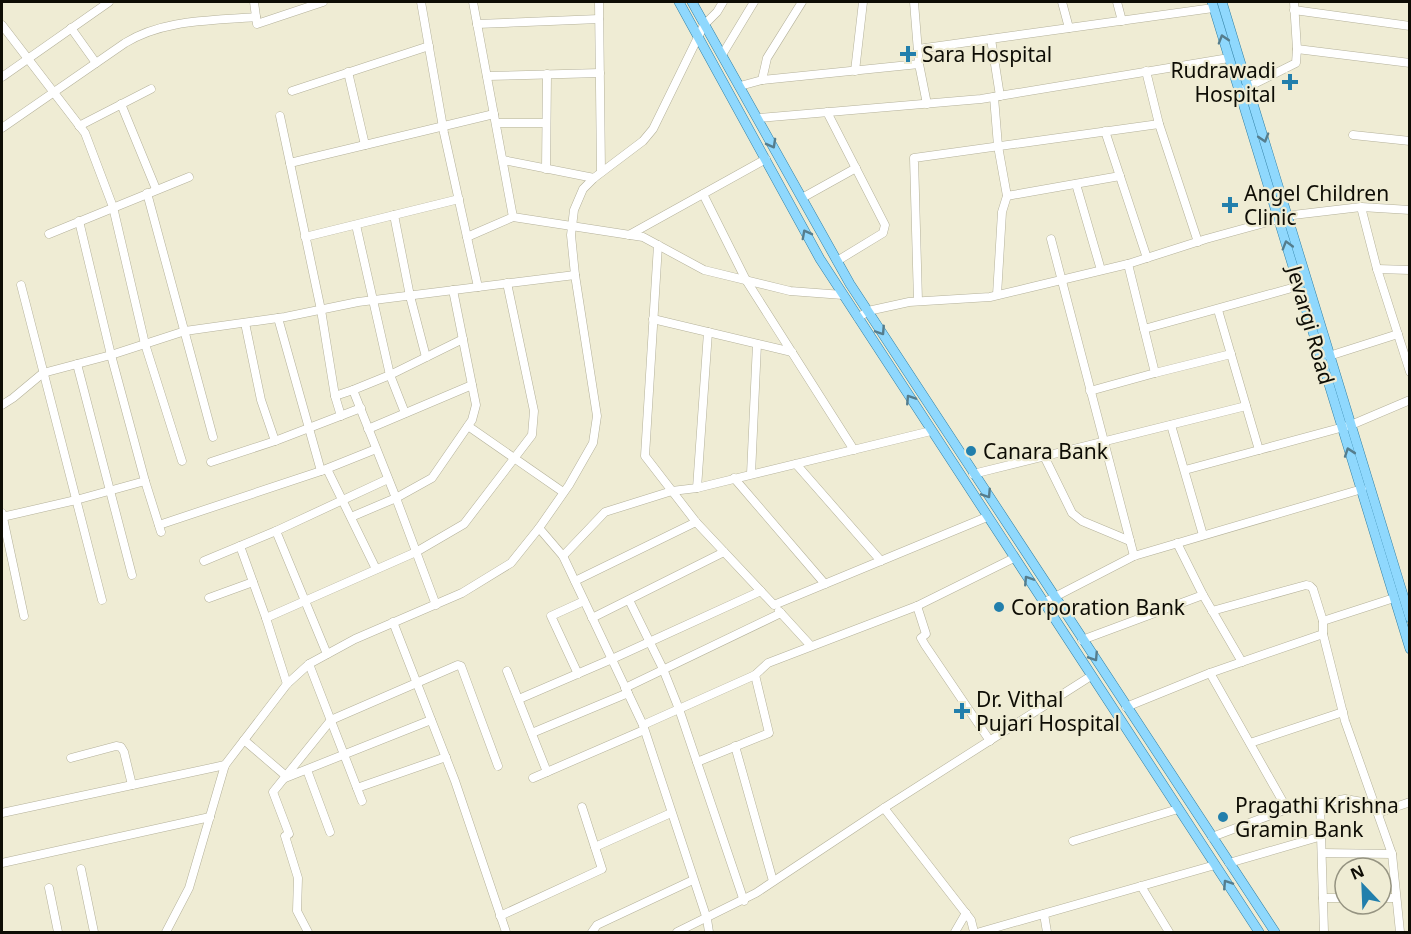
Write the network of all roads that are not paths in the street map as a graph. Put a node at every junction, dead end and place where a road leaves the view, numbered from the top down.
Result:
1 (109, 2) edge
2 (254, 2) edge
3 (323, 2) edge
4 (421, 2) edge
5 (472, 2) edge
6 (599, 2) edge
7 (679, 2) edge
8 (692, 2) edge
9 (723, 2) edge
10 (754, 2) edge
11 (802, 2) edge
12 (863, 2) edge
13 (914, 2) edge
14 (1062, 2) edge
15 (1117, 2) edge
16 (1222, 2) edge
17 (310, 4) edge
18 (1213, 5) edge
19 (1294, 6) edge
20 (256, 17) junction
21 (599, 19) junction
22 (1122, 21) junction
23 (477, 24) junction
24 (2, 25) edge
25 (704, 25) junction
26 (1410, 26) edge
27 (71, 28) junction
28 (1069, 28) junction
29 (698, 38) junction
30 (991, 39) junction
31 (429, 46) junction
32 (1298, 49) junction
33 (918, 50) junction
34 (722, 55) junction
35 (28, 58) junction
36 (1229, 58) junction
37 (96, 63) junction
38 (1410, 63) edge
39 (919, 64) junction
40 (855, 71) junction
41 (1146, 71) junction
42 (348, 72) junction
43 (600, 73) junction
44 (547, 74) junction
45 (487, 76) junction
46 (2, 77) edge
47 (762, 80) junction
48 (740, 86) junction
49 (151, 89) dead end
50 (1244, 89) junction
51 (292, 91) dead end
52 (54, 93) junction
53 (997, 96) junction
54 (121, 104) junction
55 (927, 104) junction
56 (827, 112) junction
57 (494, 114) junction
58 (280, 116) dead end
59 (758, 118) junction
60 (496, 123) junction
61 (546, 123) junction
62 (1159, 124) junction
63 (79, 126) junction
64 (443, 126) junction
65 (2, 128) edge
66 (1105, 132) junction
67 (1353, 135) dead end
68 (1410, 141) edge
69 (365, 145) junction
70 (998, 146) junction
71 (766, 159) junction
72 (502, 160) junction
73 (290, 163) junction
74 (856, 168) junction
75 (546, 169) junction
76 (597, 175) junction
77 (1120, 176) junction
78 (189, 177) dead end
79 (1076, 184) junction
80 (156, 189) junction
81 (147, 193) junction
82 (703, 194) junction
83 (1007, 196) junction
84 (802, 198) junction
85 (459, 199) junction
86 (113, 207) junction
87 (1361, 207) junction
88 (1410, 210) edge
89 (394, 215) junction
90 (513, 217) junction
91 (1284, 218) junction
92 (79, 221) junction
93 (356, 225) junction
94 (572, 226) junction
95 (49, 234) dead end
96 (629, 235) junction
97 (305, 237) junction
98 (467, 237) junction
99 (1051, 239) dead end
100 (1198, 242) junction
101 (658, 245) junction
102 (1147, 258) junction
103 (837, 261) junction
104 (1128, 264) junction
105 (1377, 269) junction
106 (1101, 270) junction
107 (1410, 270) edge
108 (575, 275) junction
109 (746, 280) junction
110 (1063, 280) junction
111 (507, 283) junction
112 (21, 285) dead end
113 (1299, 286) junction
114 (478, 287) junction
115 (453, 290) junction
116 (843, 295) junction
117 (997, 295) junction
118 (410, 296) junction
119 (373, 300) junction
120 (918, 301) junction
121 (1218, 309) junction
122 (321, 310) junction
123 (868, 311) junction
124 (278, 318) junction
125 (858, 318) junction
126 (653, 319) junction
127 (245, 323) junction
128 (1144, 329) junction
129 (185, 331) junction
130 (708, 332) junction
131 (1398, 334) junction
132 (463, 339) junction
133 (145, 344) junction
134 (757, 344) junction
135 (792, 352) junction
136 (1231, 354) junction
137 (111, 355) junction
138 (1329, 356) junction
139 (426, 357) junction
140 (77, 364) junction
141 (1410, 372) edge
142 (43, 373) junction
143 (1155, 374) junction
144 (390, 375) junction
145 (472, 385) junction
146 (353, 390) junction
147 (1090, 391) junction
148 (336, 396) junction
149 (1410, 400) edge
150 (2, 405) edge
151 (1246, 406) junction
152 (360, 408) junction
153 (405, 413) junction
154 (341, 416) junction
155 (1171, 425) junction
156 (468, 426) junction
157 (1346, 427) junction
158 (308, 428) junction
159 (368, 429) junction
160 (931, 431) junction
161 (213, 437) dead end
162 (275, 441) junction
163 (1103, 441) junction
164 (376, 449) junction
165 (854, 450) junction
166 (1259, 450) junction
167 (1044, 456) junction
168 (514, 458) junction
169 (182, 461) dead end
170 (211, 462) dead end
171 (796, 464) junction
172 (324, 470) junction
173 (1185, 470) junction
174 (751, 474) junction
175 (973, 474) junction
176 (734, 478) junction
177 (388, 479) junction
178 (146, 481) junction
179 (697, 488) junction
180 (1362, 489) junction
181 (111, 490) junction
182 (672, 491) junction
183 (563, 492) junction
184 (396, 498) junction
185 (76, 500) junction
186 (342, 500) junction
187 (2, 515) edge
188 (351, 517) junction
189 (987, 517) junction
190 (696, 522) junction
191 (539, 528) junction
192 (276, 531) junction
193 (1203, 535) junction
194 (1130, 541) junction
195 (1177, 543) junction
196 (240, 546) junction
197 (416, 552) junction
198 (724, 552) junction
199 (563, 556) junction
200 (1134, 556) junction
201 (1014, 558) junction
202 (204, 561) dead end
203 (881, 561) junction
204 (376, 569) junction
205 (132, 575) dead end
206 (575, 581) junction
207 (252, 582) junction
208 (825, 584) junction
209 (761, 591) junction
210 (1203, 595) junction
211 (1402, 596) edge
212 (1053, 597) junction
213 (209, 598) dead end
214 (102, 600) dead end
215 (628, 600) junction
216 (584, 601) junction
217 (304, 602) junction
218 (1043, 603) junction
219 (436, 605) junction
220 (774, 605) junction
221 (917, 606) junction
222 (1212, 611) junction
223 (781, 614) junction
224 (24, 616) dead end
225 (266, 618) junction
226 (592, 618) junction
227 (1410, 618) edge
228 (1323, 621) junction
229 (393, 622) junction
230 (1323, 634) junction
231 (1082, 640) junction
232 (650, 642) junction
233 (811, 646) junction
234 (1410, 649) edge
235 (327, 654) junction
236 (612, 659) junction
237 (1242, 662) junction
238 (309, 664) junction
239 (663, 669) junction
240 (507, 671) dead end
241 (1210, 673) junction
242 (578, 674) junction
243 (755, 675) junction
244 (1091, 676) junction
245 (416, 682) junction
246 (287, 684) junction
247 (626, 690) junction
248 (519, 699) junction
249 (1126, 707) junction
250 (679, 709) junction
251 (1343, 712) junction
252 (331, 720) junction
253 (431, 720) junction
254 (644, 727) junction
255 (532, 733) junction
256 (990, 741) junction
257 (242, 742) junction
258 (1250, 743) junction
259 (735, 746) junction
260 (344, 755) junction
261 (446, 757) junction
262 (71, 758) dead end
263 (697, 762) junction
264 (227, 763) junction
265 (498, 766) dead end
266 (307, 770) junction
267 (547, 772) junction
268 (285, 777) junction
269 (533, 778) dead end
270 (132, 785) junction
271 (357, 788) junction
272 (362, 801) dead end
273 (1410, 802) edge
274 (1320, 803) junction
275 (1374, 804) junction
276 (582, 807) dead end
277 (884, 808) junction
278 (1178, 809) junction
279 (1287, 809) junction
280 (2, 813) edge
281 (671, 813) junction
282 (1378, 813) junction
283 (210, 817) junction
284 (330, 832) dead end
285 (1322, 836) junction
286 (1212, 837) junction
287 (1073, 841) dead end
288 (595, 847) junction
289 (1322, 853) junction
290 (1392, 854) junction
291 (2, 863) edge
292 (1229, 863) junction
293 (1215, 865) junction
294 (81, 869) dead end
295 (693, 880) junction
296 (773, 881) junction
297 (1141, 886) junction
298 (50, 888) dead end
299 (1323, 898) junction
300 (1333, 898) edge
301 (1396, 898) joint
302 (744, 900) junction
303 (966, 913) junction
304 (1044, 914) junction
305 (500, 916) junction
306 (707, 919) junction
307 (58, 933) edge
308 (94, 933) edge
309 (166, 933) edge
310 (308, 933) edge
311 (506, 933) edge
312 (592, 933) edge
313 (677, 933) edge
314 (709, 933) edge
315 (955, 933) edge
316 (974, 933) edge
317 (980, 933) edge
318 (1047, 933) edge
319 (1169, 933) edge
320 (1259, 933) edge
321 (1275, 933) edge
322 (1324, 933) edge
323 (1400, 933) edge

1 - 27 street
2 - 20 street
3 - 17 street
4 - 31 street
5 - 23 street
6 - 21 street
7 - 29 main road
8 - 25 main road
9 - 25 street
10 - 34 street
11 - 47 street
12 - 40 street
13 - 33 street
14 - 28 street
15 - 22 street
16 - 50 main road
17 - 20 street
18 - 22 street
36 -> 18 main road, Jevargi Road
19 - 26 street
19 - 32 street
20 - 37 street
21 - 23 street
21 - 43 street
22 - 28 street
23 - 45 street
24 - 35 street
25 - 29 street
25 - 34 main road
27 - 35 street
27 - 37 street
28 - 30 street
29 - 71 main road
29 - 76 street
30 - 33 street
30 - 53 street
31 - 42 street
31 - 64 street
32 - 38 street
32 - 50 street
33 - 39 street
34 - 48 main road
35 - 46 street
35 - 52 street
36 - 41 street
36 - 50 main road, Jevargi Road
37 - 52 street
39 - 40 street
39 - 55 street
40 - 47 street
41 - 53 street
41 - 62 street
42 - 51 street
42 - 69 street
43 - 44 street
43 - 76 street
44 - 45 street
44 - 61 street
45 - 57 street
47 - 48 street
48 - 59 main road
49 - 54 street
50 - 91 main road, Jevargi Road
52 - 63 street
52 - 65 street
53 - 55 street
53 - 70 street
54 - 63 street
54 - 80 street
55 - 56 street
56 - 59 street
56 - 74 street
57 - 60 street
57 - 64 street
58 - 73 street
59 -> 84 main road
60 - 61 street
60 - 72 street
61 - 75 street
62 - 66 street
62 - 100 street
63 - 86 street
64 - 69 street
64 - 85 street
66 - 70 street
66 - 77 street
67 - 68 street
69 - 73 street
70 - 83 street
70 - 120 street
71 - 82 street
116 -> 71 main road
72 - 75 street
72 - 90 street
73 - 97 street
74 - 84 street
74 - 103 street
75 - 76 street
76 - 94 street
77 - 79 street
77 - 102 street
78 - 80 street
79 - 83 street
79 - 106 street
80 - 81 street
81 - 86 street
81 - 129 street
82 - 96 street
82 - 109 street
83 - 117 street
84 - 103 main road
85 - 89 street
85 - 98 street
86 - 92 street
86 - 133 street
87 - 88 street
87 - 91 street
87 - 105 street
89 - 93 street
89 - 118 street
90 - 94 street
90 - 98 street
91 - 100 street
113 -> 91 main road, Jevargi Road
91 - 138 main road
92 - 95 street
92 - 137 street
93 - 97 street
93 - 119 street
94 - 96 street
94 - 108 street
96 - 101 street
97 - 122 street
98 - 114 street
99 - 110 street
100 - 102 street
101 - 109 street
101 - 126 street
102 - 104 street
103 - 123 main road
104 - 106 street
104 - 128 street
105 - 107 street
105 - 131 street
106 - 110 street
108 - 111 street
108 - 183 street
109 - 116 street
109 - 135 street
110 - 117 street
110 - 147 street
111 - 114 street
111 - 168 street
112 - 142 street
113 - 121 street
113 - 157 main road, Jevargi Road
114 - 115 street
115 - 118 street
115 - 132 street
116 - 125 main road
117 - 120 street
118 - 119 street
118 - 139 street
119 - 122 street
119 - 144 street
120 - 123 street
121 - 128 street
121 - 136 street
122 - 124 street
122 - 148 street
123 - 125 street
123 -> 175 main road
124 - 127 street
124 - 158 street
160 -> 125 main road
126 - 130 street
126 - 182 street
127 - 129 street
127 - 162 street
128 - 143 street
129 - 133 street
129 - 161 street
130 - 134 street
130 - 179 street
131 - 138 street
131 - 141 street
132 - 139 street
132 - 145 street
133 - 137 street
133 - 169 street
134 - 135 street
134 - 174 street
135 - 165 street
136 - 143 street
136 - 151 street
137 - 140 street
137 - 178 street
138 - 157 main road
139 - 144 street
140 - 142 street
140 - 181 street
142 - 150 street
142 - 185 street
143 - 147 street
144 - 146 street
144 - 153 street
145 - 153 street
145 - 156 street
146 - 148 street
146 - 152 street
147 - 163 street
148 - 154 street
149 - 157 street
151 - 155 street
151 - 166 street
152 - 154 street
152 - 159 street
153 - 159 street
154 - 158 street
155 - 163 street
155 - 173 street
156 - 168 street
156 - 184 street
157 - 166 street
180 -> 157 main road, Jevargi Road
157 - 211 main road
158 - 162 street
158 - 172 street
159 - 164 street
160 - 165 street
160 - 189 main road
162 - 170 street
163 - 167 street
163 - 194 street
164 - 172 street
164 - 177 street
165 - 171 street
166 - 173 street
167 - 175 street
167 - 194 street
168 - 183 street
168 - 197 street
171 - 174 street
171 - 203 street
172 - 178 street
172 - 186 street
173 - 193 street
174 - 176 street
175 -> 212 main road
176 - 179 street
176 - 208 street
177 - 184 street
177 - 186 street
178 - 181 street
179 - 182 street
180 - 193 street
180 - 211 main road, Jevargi Road
181 - 185 street
181 - 205 street
182 - 190 street
182 - 199 street
183 - 191 street
184 - 188 street
184 - 197 street
185 - 187 street
185 - 214 street
186 - 188 street
186 - 192 street
187 - 224 street
188 - 204 street
189 - 201 main road
189 - 203 street
190 - 198 street
190 - 206 street
191 - 199 street
191 - 219 street
192 - 196 street
192 - 217 street
193 - 195 street
194 - 200 street
195 - 200 street
195 - 210 street
196 - 202 street
196 - 207 street
197 - 204 street
197 - 219 street
198 - 209 street
198 - 215 street
199 - 206 street
200 - 212 street
218 -> 201 main road
201 - 221 street
203 - 208 street
204 - 217 street
206 - 216 street
207 - 213 street
207 - 225 street
208 - 220 street
209 - 220 street
209 - 232 street
210 - 222 street
210 - 231 street
211 - 227 main road
211 - 228 street
211 - 234 main road, Jevargi Road
212 - 218 street
212 - 231 main road
215 - 226 street
215 - 232 street
216 - 226 street
216 - 242 street
217 - 225 street
217 - 235 street
218 - 244 main road
219 - 229 street
220 - 223 street
221 - 233 street
221 - 256 street
222 - 228 street
222 - 237 street
223 - 233 street
223 - 239 street
225 - 246 street
226 - 236 street
228 - 230 street
229 - 235 street
229 - 245 street
230 - 237 street
230 - 251 street
231 -> 249 main road
232 - 236 street
232 - 239 street
233 - 243 street
235 - 238 street
236 - 242 street
236 - 247 street
237 - 241 street
238 - 246 street
238 - 252 street
239 - 247 street
239 - 250 street
240 - 248 street
241 - 249 street
241 - 258 street
242 - 248 street
243 - 250 street
243 - 259 street
244 - 256 street
244 - 278 main road
245 - 252 street
245 - 253 street
245 - 265 street
246 - 257 street
247 - 254 street
247 - 255 street
248 - 255 street
249 - 286 main road
250 - 254 street
250 - 263 street
251 - 258 street
251 - 275 street
252 - 260 street
252 - 268 street
253 - 260 street
253 - 261 street
254 - 267 street
254 - 281 street
255 - 267 street
256 - 277 street
257 - 264 street
257 - 268 street
258 - 279 street
259 - 263 street
259 - 296 street
260 - 266 street
260 - 271 street
261 - 271 street
261 - 305 street
262 - 270 street
263 - 302 street
264 - 270 street
264 - 283 street
266 - 268 street
266 - 284 street
267 - 269 street
268 - 310 street
270 - 280 street
271 - 272 street
273 - 282 street
274 - 275 street
274 - 279 street
274 - 285 street
275 - 282 street
276 - 288 street
277 - 296 street
277 - 303 street
278 - 287 street
278 - 293 main road
279 - 286 street
281 - 288 street
281 - 295 street
282 - 290 street
283 - 291 street
283 - 309 street
285 - 289 street
285 - 292 street
286 - 292 main road
288 - 305 street
289 - 290 street
289 - 299 street
290 - 301 street
292 - 321 main road
293 - 297 street
320 -> 293 main road
294 - 308 street
295 - 306 street
295 - 312 street
296 - 302 street
297 - 304 street
297 - 319 street
298 - 307 street
299 - 300 street
299 - 322 street
301 - 323 street
302 - 306 street
303 - 315 street
303 - 316 street
304 - 317 street
304 - 318 street
305 - 311 street
306 - 313 street
306 - 314 street

